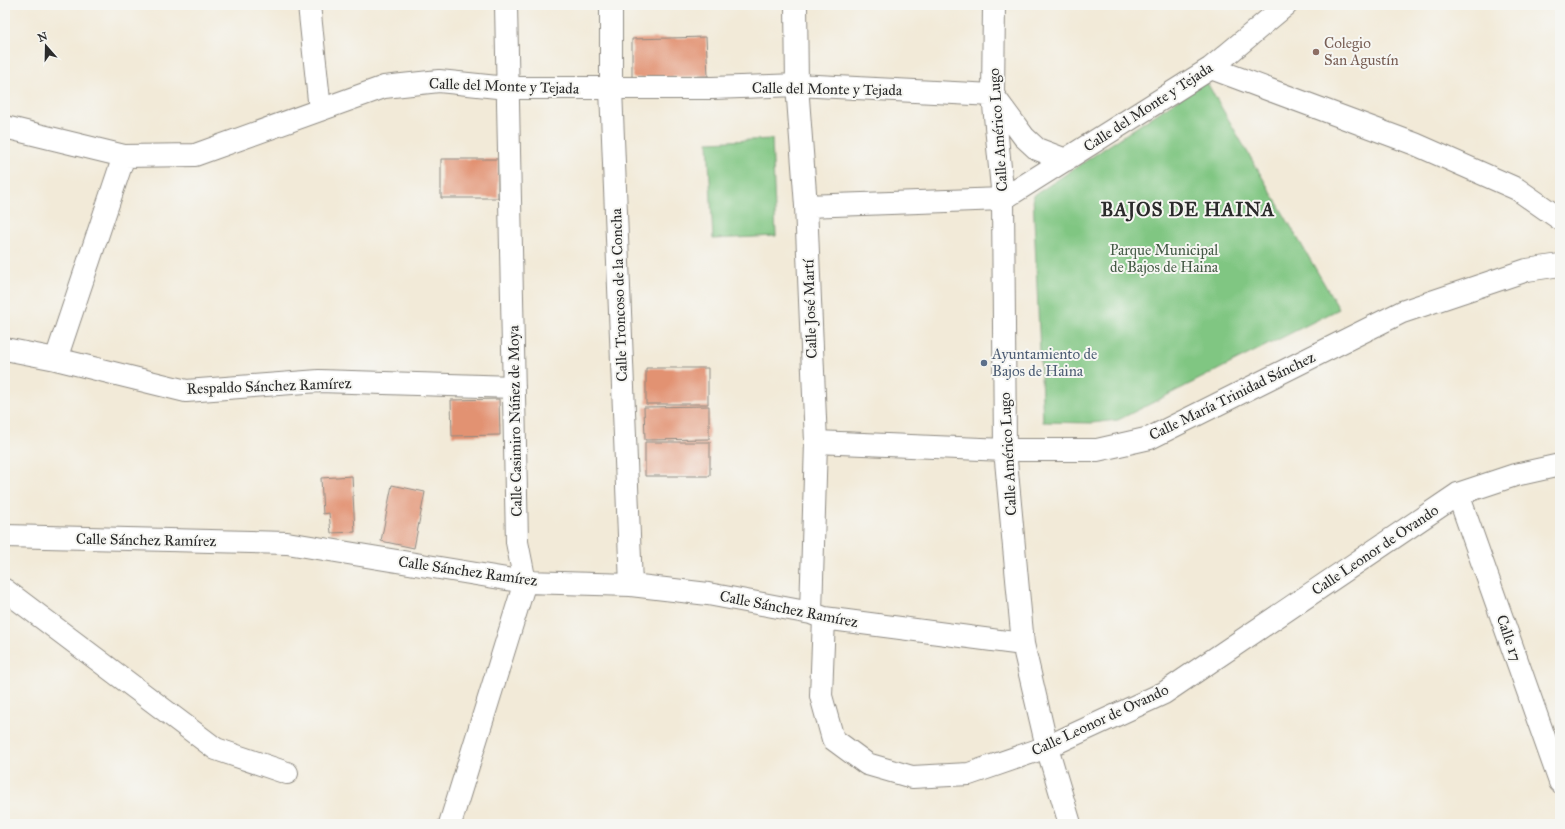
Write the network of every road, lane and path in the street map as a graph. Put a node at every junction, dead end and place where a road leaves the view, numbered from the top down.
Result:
1 (309, 5) edge
2 (506, 5) edge
3 (611, 5) edge
4 (796, 5) edge
5 (994, 5) edge
6 (1286, 5) edge
7 (1211, 68) junction
8 (797, 85) junction
9 (507, 88) junction
10 (611, 89) junction
11 (994, 96) junction
12 (320, 110) junction
13 (5, 127) edge
14 (124, 156) junction
15 (1066, 160) junction
16 (1003, 199) junction
17 (806, 206) junction
18 (1560, 219) edge
19 (1560, 265) edge
20 (5, 348) edge
21 (56, 359) junction
22 (514, 387) junction
23 (816, 442) junction
24 (1005, 450) junction
25 (1560, 464) edge
26 (1458, 494) junction
27 (5, 536) edge
28 (525, 582) junction
29 (631, 585) junction
30 (5, 590) edge
31 (817, 616) junction
32 (1023, 644) junction
33 (1047, 747) junction
34 (287, 773) dead end
35 (1560, 782) edge
36 (450, 824) edge
37 (1070, 824) edge

1 - 12 street
2 - 9 street, Calle Casimiro Núñez de Moya
3 - 10 street, Calle Troncoso de la Concha
4 - 8 street, Calle José Martí
5 - 11 street, Calle Américo Lugo
6 - 7 street, Calle del Monte y Tejada
7 - 15 street, Calle del Monte y Tejada
7 - 18 street
8 - 10 street, Calle del Monte y Tejada
8 - 11 street, Calle del Monte y Tejada
8 - 17 street, Calle José Martí
9 - 10 street, Calle del Monte y Tejada
9 - 12 street, Calle del Monte y Tejada
9 - 22 street, Calle Casimiro Núñez de Moya
10 - 29 street, Calle Troncoso de la Concha
11 - 15 street
11 - 16 street, Calle Américo Lugo
12 - 14 street, Calle del Monte y Tejada
13 - 14 street, Calle del Monte y Tejada
14 - 21 street
15 - 16 street, Calle del Monte y Tejada
16 - 17 street
16 - 24 street, Calle Américo Lugo
17 - 23 street, Calle José Martí
19 - 24 street, Calle María Trinidad Sánchez
20 - 21 street, Respaldo Sánchez Ramírez
21 - 22 street, Respaldo Sánchez Ramírez
22 - 28 street, Calle Casimiro Núñez de Moya
23 - 24 street, Calle María Trinidad Sánchez
23 - 31 street, Calle José Martí
24 - 32 street, Calle Américo Lugo
25 - 26 street, Calle Leonor de Ovando
26 - 33 street, Calle Leonor de Ovando
26 - 35 street, Calle 17
27 - 28 street, Calle Sánchez Ramírez
28 - 29 street, Calle Sánchez Ramírez
28 - 36 street, Calle Casimiro Núñez de Moya
29 - 31 street, Calle Sánchez Ramírez
30 - 34 street
31 - 32 street, Calle Sánchez Ramírez
31 - 33 street, Calle Leonor de Ovando
32 - 33 street, Calle Américo Lugo
33 - 37 street, Calle Américo Lugo

